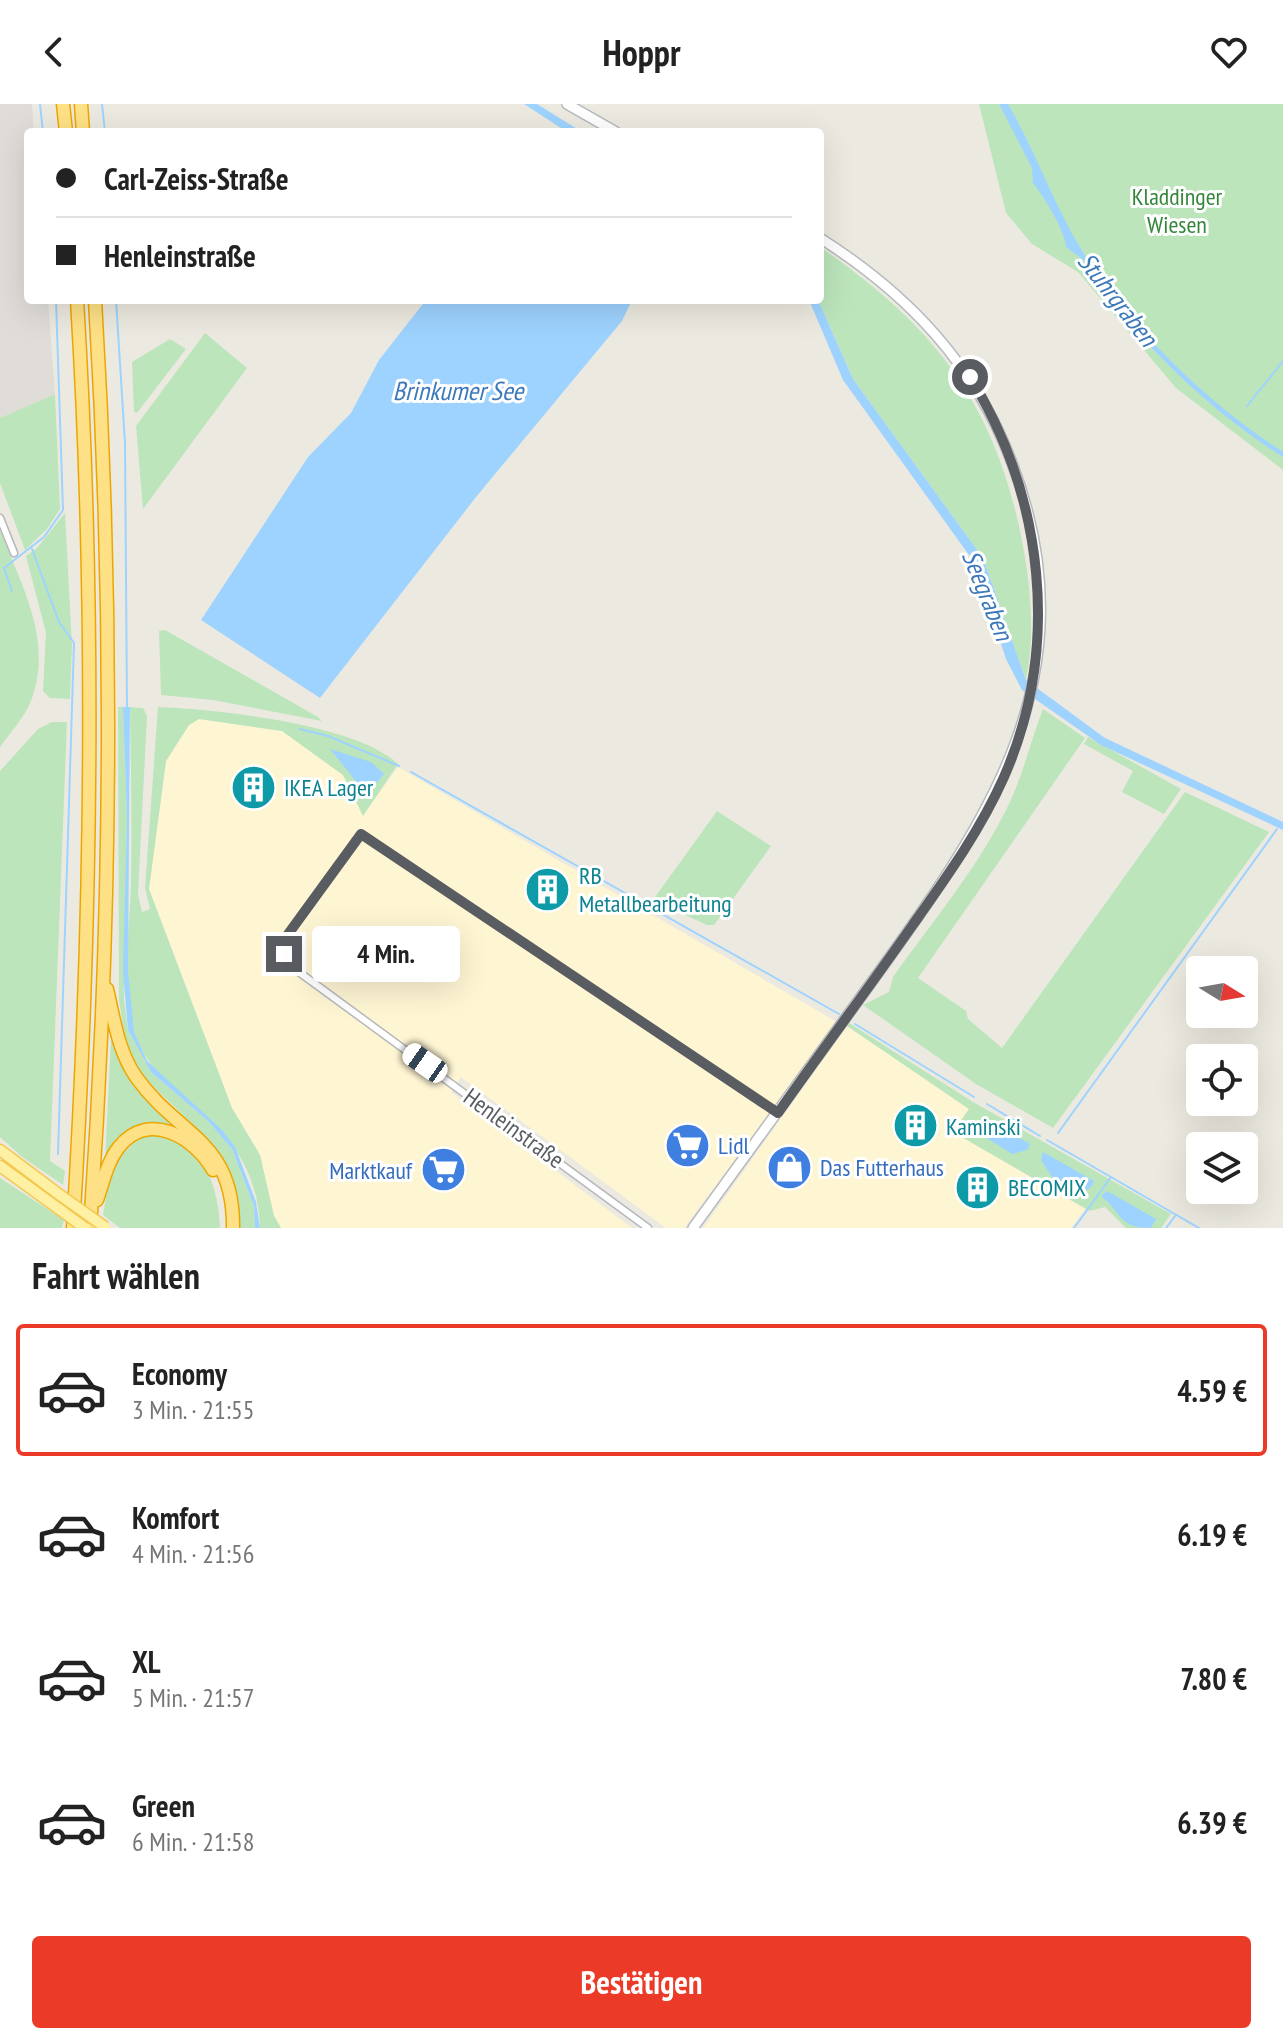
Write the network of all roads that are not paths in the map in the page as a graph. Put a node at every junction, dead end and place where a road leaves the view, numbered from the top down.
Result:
1 (63, 104) edge
2 (81, 104) edge
3 (567, 104) edge
4 (66, 128) edge
5 (83, 128) edge
6 (609, 128) edge
7 (824, 241) edge
8 (77, 304) edge
9 (95, 304) edge
10 (0, 518) edge
11 (14, 553) dead end
12 (103, 971) junction
13 (778, 1113) junction
14 (0, 1150) edge
15 (0, 1166) edge
16 (89, 1224) edge
17 (73, 1228) edge
18 (105, 1228) edge
19 (226, 1228) edge
20 (233, 1228) edge
21 (648, 1228) edge
22 (693, 1228) edge

1 - 4 highway
2 - 5 highway
3 - 6 main road
7 - 13 main road
8 - 17 highway
9 - 12 highway
10 - 11 street
12 - 16 highway
12 - 20 highway
13 - 21 street, Henleinstraße
13 - 22 main road
14 - 18 main road, bridge
15 - 16 main road, bridge
16 - 19 highway

